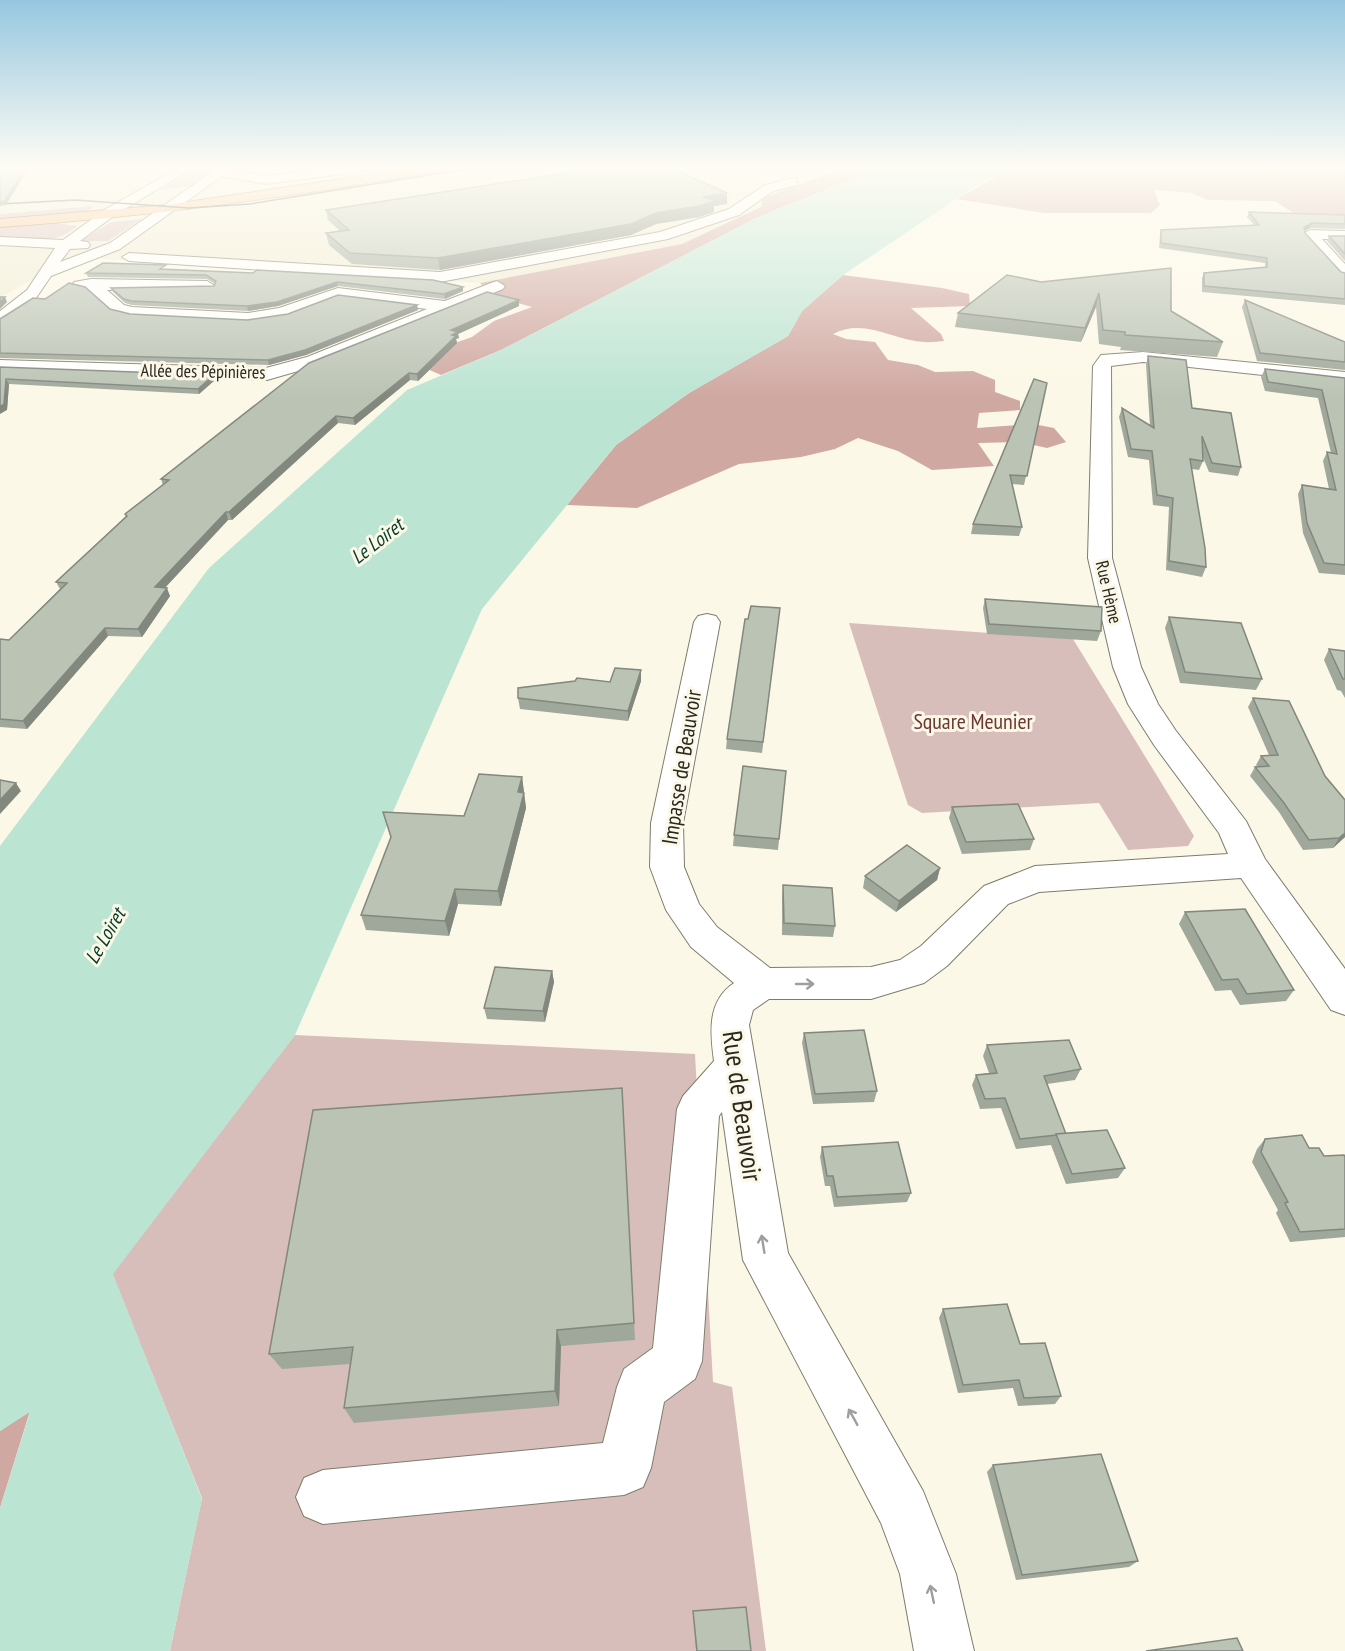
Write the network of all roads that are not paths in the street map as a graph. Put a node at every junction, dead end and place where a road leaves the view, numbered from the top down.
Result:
1 (24, 244) edge
2 (69, 244) edge
3 (118, 244) edge
4 (619, 244) edge
5 (1319, 244) edge
6 (115, 246) junction
7 (62, 249) junction
8 (0, 255) edge
9 (91, 256) junction
10 (129, 257) dead end
11 (1345, 273) edge
12 (371, 280) edge
13 (55, 282) junction
14 (91, 284) junction
15 (141, 285) junction
16 (207, 286) edge
17 (497, 286) dead end
18 (338, 293) junction
19 (113, 304) junction
20 (444, 306) junction
21 (0, 318) edge
22 (0, 364) edge
23 (1345, 378) edge
24 (707, 622) dead end
25 (1250, 865) junction
26 (762, 984) junction
27 (1345, 999) edge
28 (735, 1065) junction
29 (323, 1497) dead end
30 (944, 1651) edge

1 - 7 street
2 - 7 street
3 - 6 street
4 - 10 street
5 - 11 street
6 - 7 street
6 - 9 street
7 - 8 street
7 - 9 street
7 - 13 street
9 - 13 street
12 - 18 street
13 - 14 street
13 - 21 street
14 - 15 street
14 - 19 street
15 - 16 street
15 - 19 street
17 - 20 street, Allée des Pépinières
18 - 19 street
18 - 20 street
20 - 22 street, Allée des Pépinières
23 - 25 street, Rue Hème
24 - 26 street, Impasse de Beauvoir
26 -> 25 street
25 - 27 street, Rue Hème
26 - 28 street, Rue de Beauvoir
28 - 29 street
30 -> 28 street, Rue de Beauvoir

